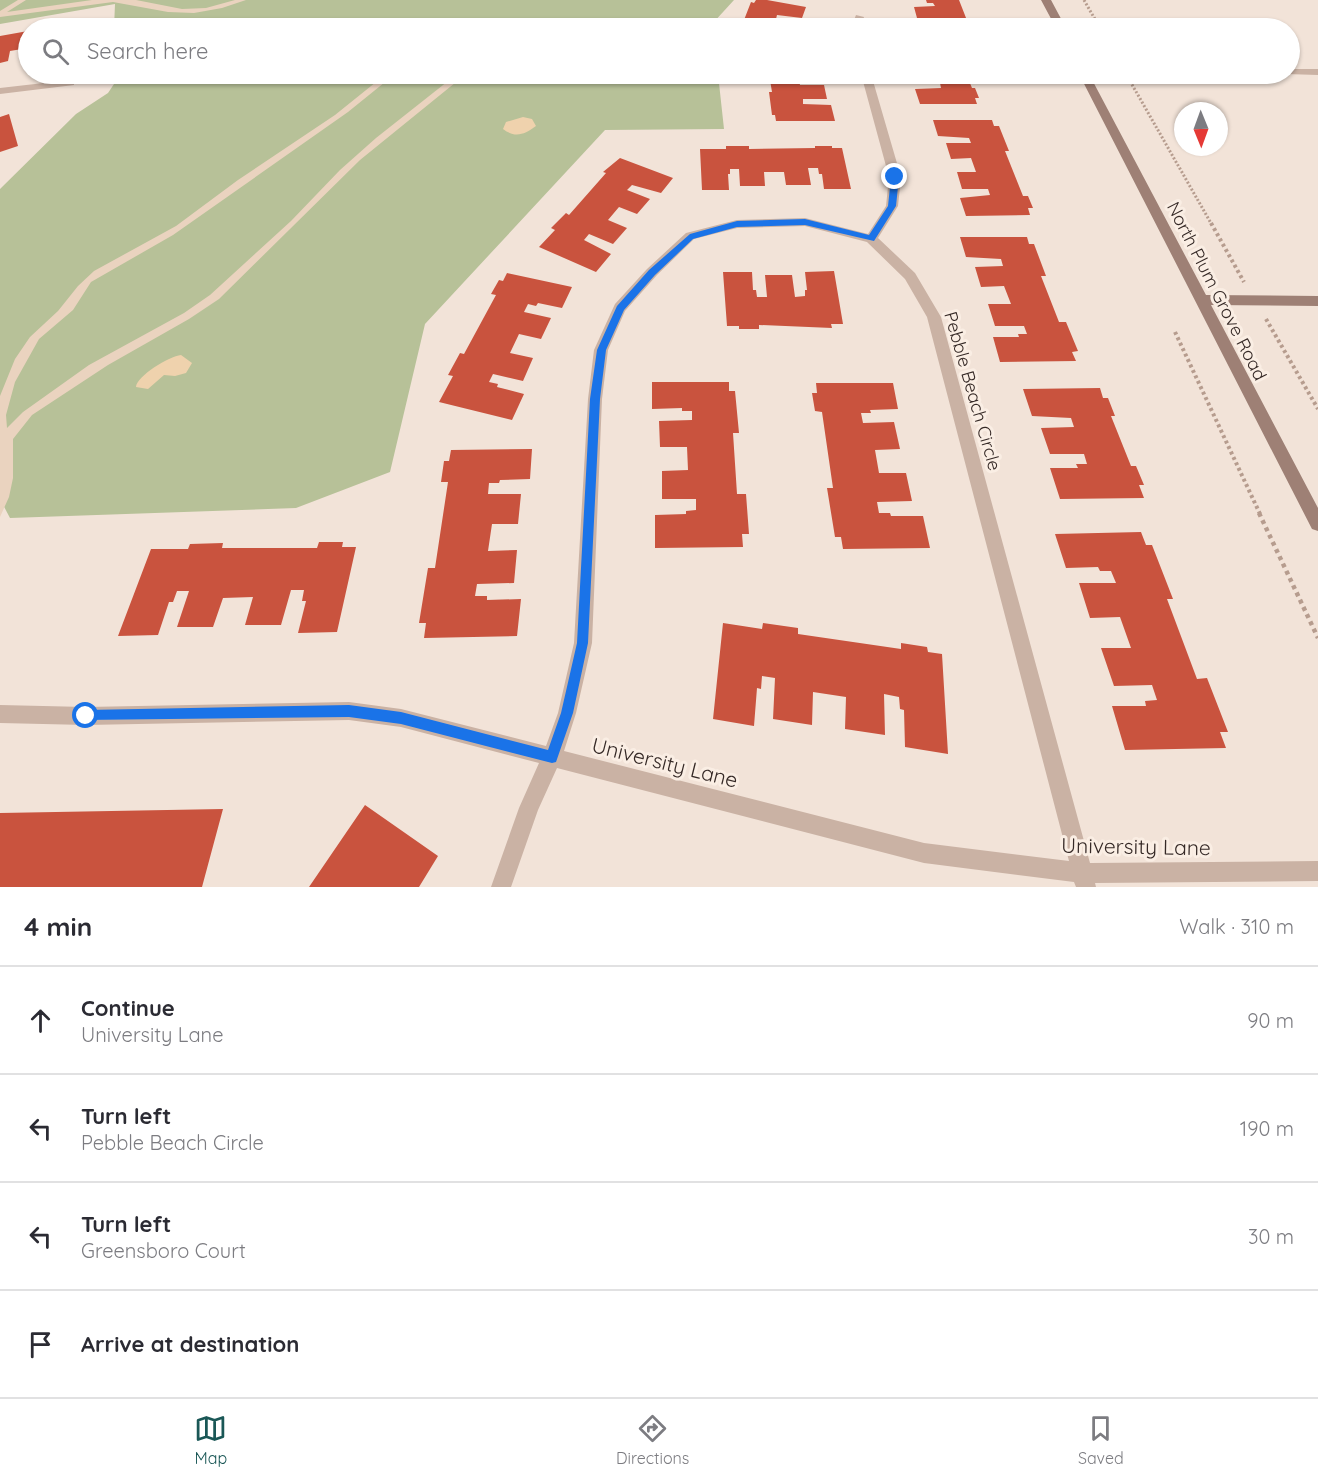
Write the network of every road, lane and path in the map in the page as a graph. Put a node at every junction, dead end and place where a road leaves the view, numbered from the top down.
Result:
1 (1046, 0) edge
2 (1084, 0) edge
3 (1056, 18) edge
4 (1094, 18) edge
5 (1300, 72) edge
6 (1318, 72) edge
7 (61, 84) edge
8 (869, 84) edge
9 (1089, 84) edge
10 (1132, 84) edge
11 (0, 91) edge
12 (871, 239) junction
13 (1234, 265) dead end
14 (1201, 300) junction
15 (1318, 301) edge
16 (1175, 332) dead end
17 (1275, 336) dead end
18 (1318, 410) edge
19 (1318, 524) edge
20 (1318, 638) edge
21 (0, 714) edge
22 (552, 757) junction
23 (1318, 871) edge
24 (1085, 880) edge
25 (501, 887) edge

1 - 3 street
2 - 4 path
5 - 6 street
7 - 11 street
8 - 12 street
9 - 14 street, North Plum Grove Road
10 - 13 path
12 - 22 street, Pebble Beach Circle
12 - 24 street, Pebble Beach Circle
14 - 15 street
14 - 19 street, North Plum Grove Road
16 - 20 path
17 - 18 path
21 - 22 street, University Lane
22 - 24 street, University Lane
22 - 25 street, Pebble Beach Circle
23 - 24 street, University Lane

